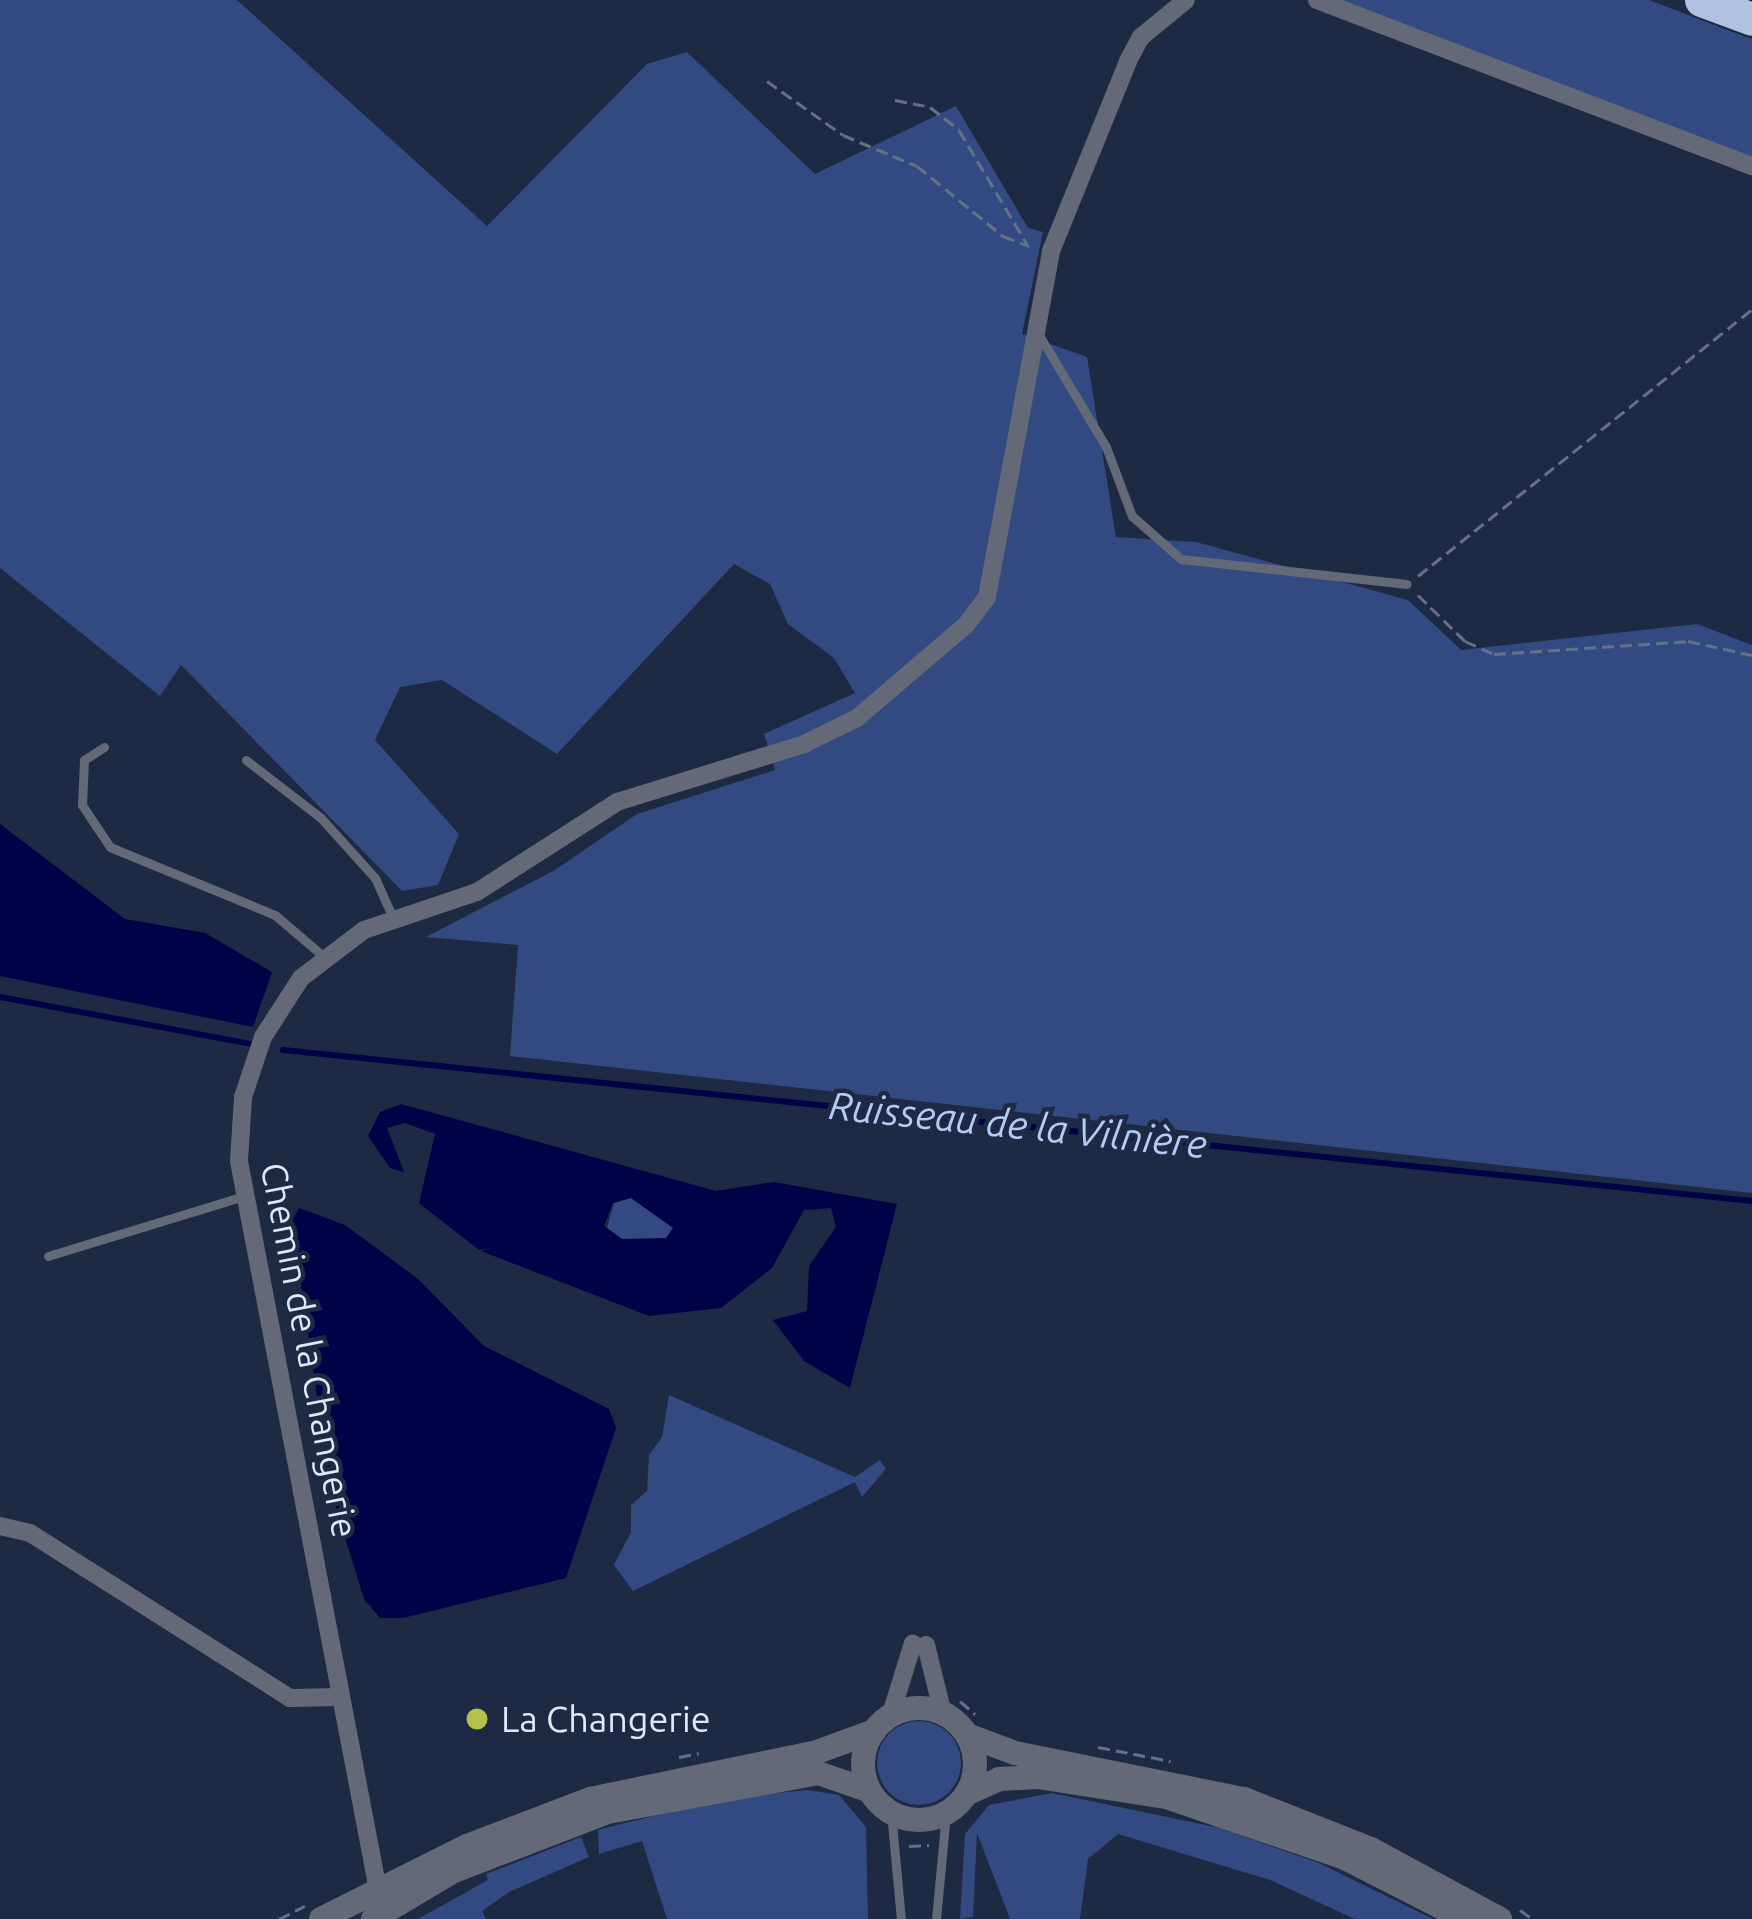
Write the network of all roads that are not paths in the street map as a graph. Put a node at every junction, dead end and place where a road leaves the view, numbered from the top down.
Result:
1 (1186, 0) edge
2 (1317, 0) edge
3 (1701, 0) edge
4 (1752, 19) edge
5 (1752, 166) edge
6 (1039, 335) junction
7 (1407, 584) road end
8 (104, 747) dead end
9 (246, 760) dead end
10 (394, 920) junction
11 (323, 956) junction
12 (244, 1196) junction
13 (48, 1256) dead end
14 (0, 1526) edge
15 (340, 1697) junction
16 (944, 1714) junction
17 (882, 1724) junction
18 (967, 1735) junction
19 (870, 1791) junction
20 (966, 1794) junction
21 (891, 1812) junction
22 (946, 1813) junction
23 (378, 1890) junction
24 (320, 1919) edge
25 (373, 1919) edge
26 (901, 1919) edge
27 (936, 1919) edge
28 (1464, 1919) edge
29 (1501, 1919) edge

1 - 6 street, Chemin de la Changerie
2 - 5 street
3 - 4 highway
6 - 7 lane
6 - 10 street, Chemin de la Changerie
8 - 11 lane
9 - 10 lane
10 - 11 street, Chemin de la Changerie
11 - 12 street, Chemin de la Changerie
12 - 13 lane
12 - 15 street, Chemin de la Changerie
14 - 15 street
15 - 23 street, Chemin de la Changerie
16 - 17 street
16 - 17 street
16 - 18 street
17 - 19 street
17 - 23 street
18 - 20 street
18 - 29 street
19 - 21 street
19 - 25 street
20 - 22 street
20 - 28 street
21 - 22 street
21 - 26 lane
22 - 27 lane
23 - 24 street

